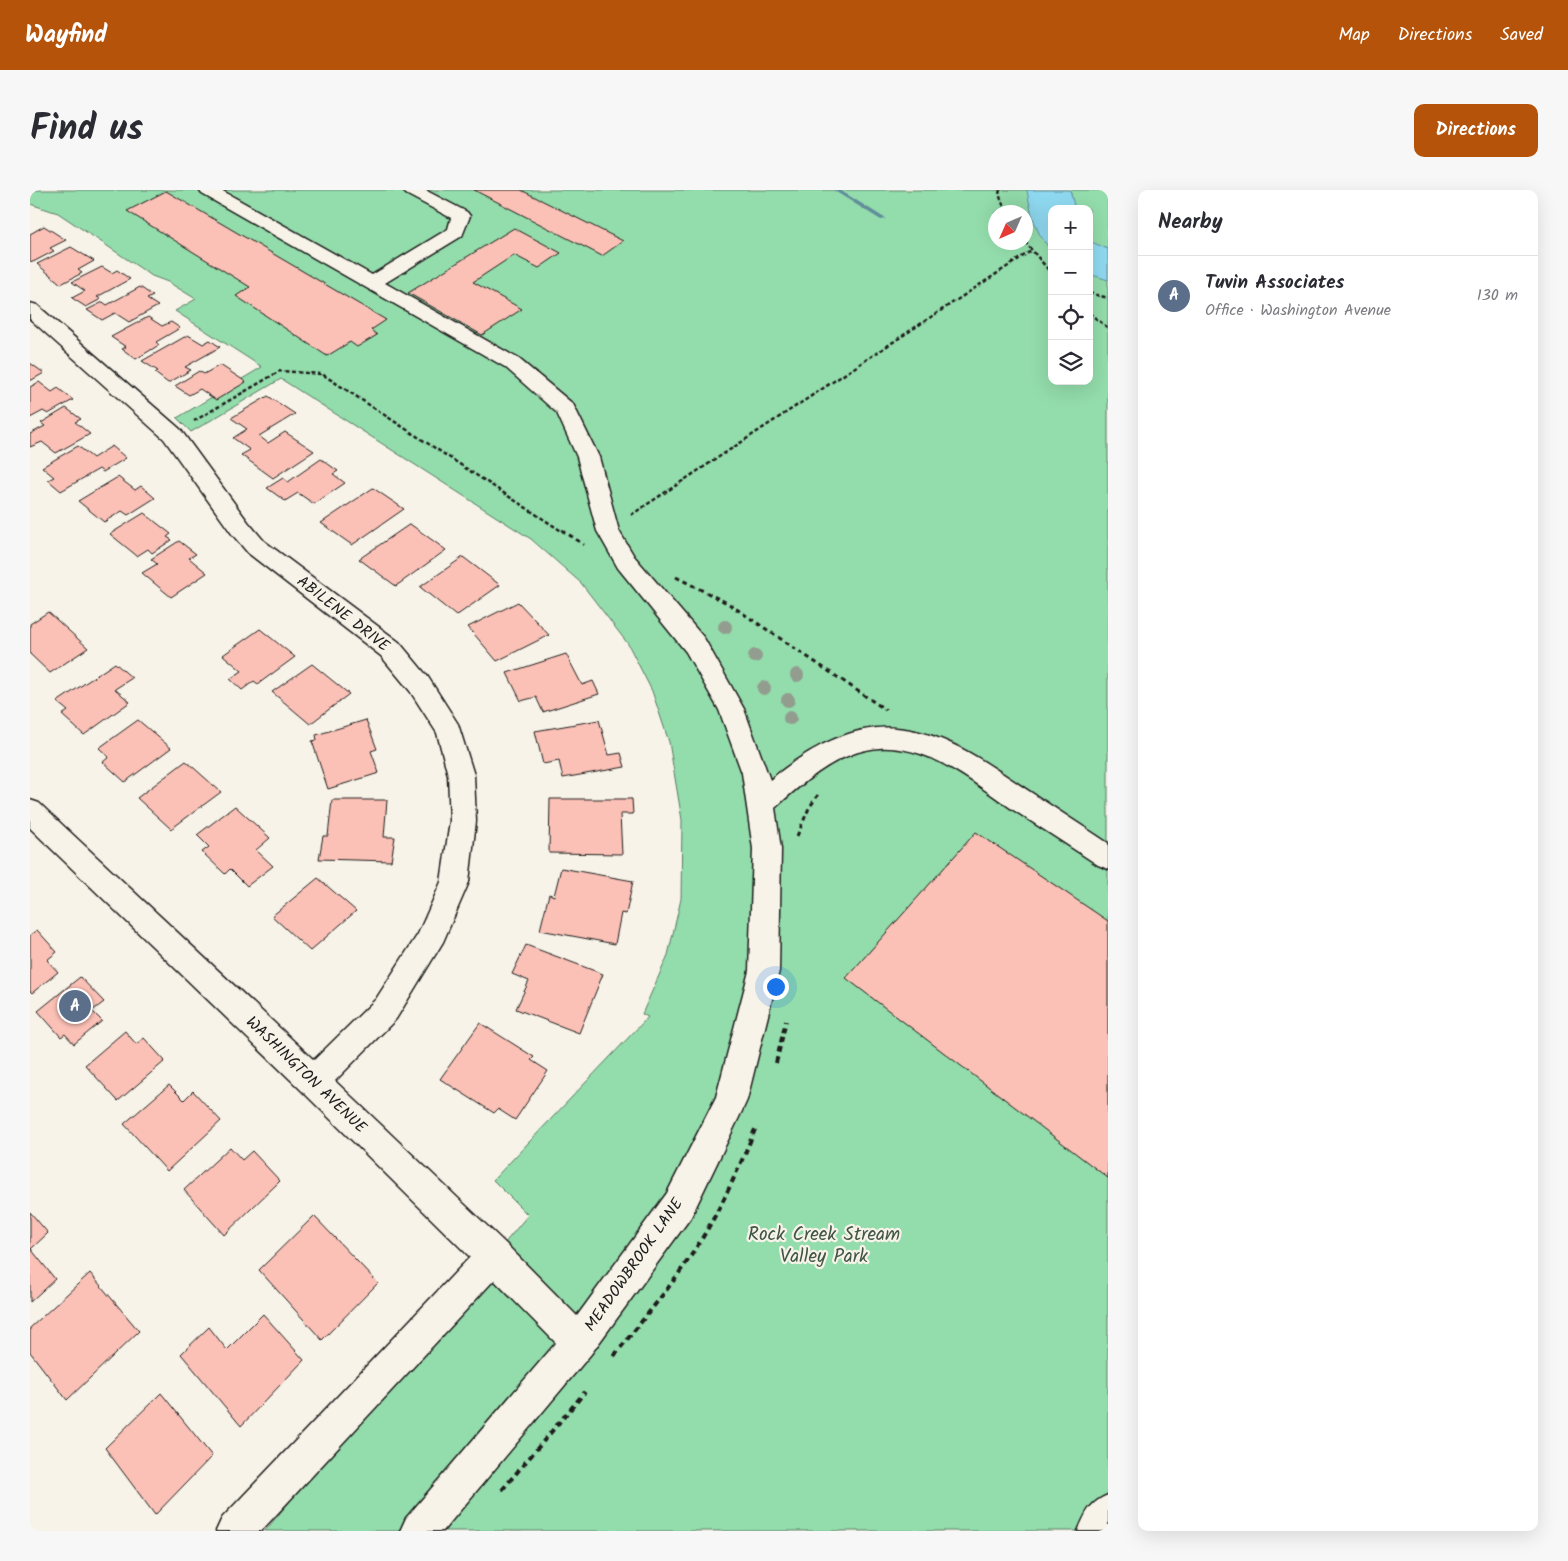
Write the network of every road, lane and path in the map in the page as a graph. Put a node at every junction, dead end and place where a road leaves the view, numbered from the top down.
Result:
1 (208, 190) edge
2 (412, 190) edge
3 (1000, 190) edge
4 (1003, 205) edge
5 (1031, 251) joint
6 (1048, 270) edge
7 (372, 283) junction
8 (1093, 294) edge
9 (1108, 298) edge
10 (30, 309) edge
11 (1093, 316) edge
12 (1108, 328) edge
13 (172, 434) junction
14 (608, 531) junction
15 (586, 546) dead end
16 (671, 575) dead end
17 (888, 711) dead end
18 (761, 804) junction
19 (30, 811) edge
20 (1108, 857) edge
21 (314, 1081) junction
22 (494, 1256) junction
23 (579, 1342) junction
24 (1108, 1514) edge
25 (235, 1531) edge
26 (419, 1531) edge
27 (1097, 1531) edge

1 - 7 street, MEADOWBROOK LANE
2 - 7 street
3 - 4 path
5 - 6 path
5 - 14 path
7 - 14 street, MEADOWBROOK LANE
8 - 9 path
10 - 13 street, ABILENE DRIVE
11 - 12 path
13 - 15 path
13 - 21 street, ABILENE DRIVE
14 - 18 street, MEADOWBROOK LANE
16 - 17 path
18 - 20 street
18 - 23 street, MEADOWBROOK LANE
19 - 21 street, WASHINGTON AVENUE
21 - 22 street, WASHINGTON AVENUE
22 - 23 street, WASHINGTON AVENUE
22 - 25 street
23 - 26 street, MEADOWBROOK LANE
24 - 27 street

